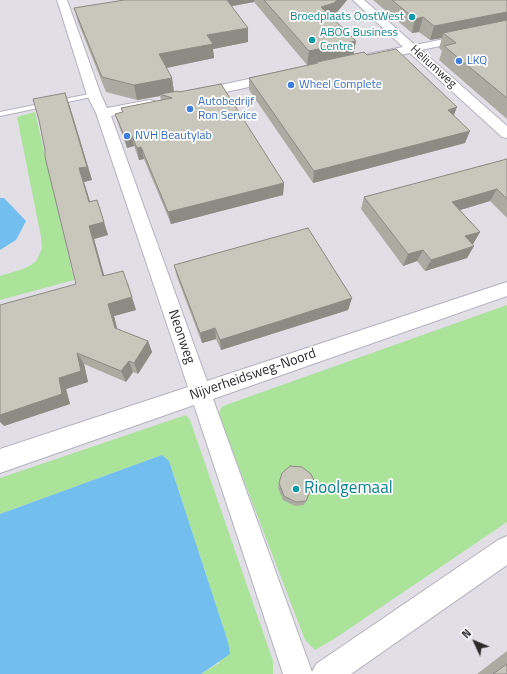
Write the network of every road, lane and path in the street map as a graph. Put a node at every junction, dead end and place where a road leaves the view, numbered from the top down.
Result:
1 (62, 0) edge
2 (358, 0) edge
3 (507, 29) edge
4 (413, 49) junction
5 (359, 60) edge
6 (289, 75) edge
7 (94, 95) junction
8 (188, 96) edge
9 (158, 102) edge
10 (103, 113) junction
11 (0, 114) edge
12 (507, 134) edge
13 (507, 289) edge
14 (200, 393) junction
15 (0, 461) edge
16 (507, 549) edge
17 (298, 674) edge
18 (326, 674) edge

1 - 7 street, Neonweg
2 - 4 street, Heliumweg
3 - 4 street
4 - 5 street
4 - 12 street, Heliumweg
6 - 8 street
7 - 10 street, Neonweg
7 - 11 lane
9 - 10 street
10 - 14 street, Neonweg
13 - 14 street, Nijverheidsweg-Noord
14 - 15 street, Nijverheidsweg-Noord
14 - 17 street, Neonweg
16 - 18 street

